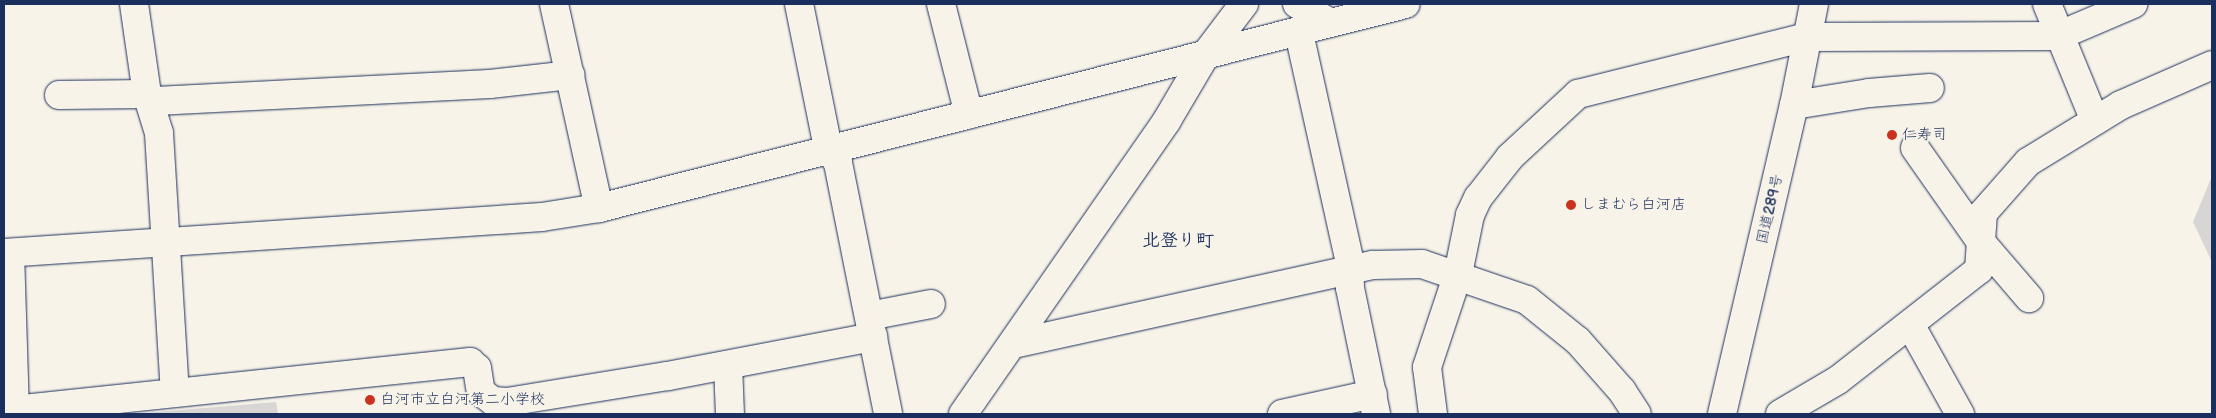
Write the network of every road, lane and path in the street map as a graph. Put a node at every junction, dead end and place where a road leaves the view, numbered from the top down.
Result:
1 (134, 4) edge
2 (554, 4) edge
3 (799, 4) edge
4 (940, 4) edge
5 (1244, 4) edge
6 (1297, 4) edge
7 (1406, 4) edge
8 (1814, 4) edge
9 (2047, 4) edge
10 (2133, 4) edge
11 (1332, 23) junction
12 (1299, 33) junction
13 (1808, 36) junction
14 (2058, 36) junction
15 (1206, 54) junction
16 (2212, 65) edge
17 (570, 75) junction
18 (1930, 88) dead end
19 (147, 94) junction
20 (59, 95) dead end
21 (1794, 105) junction
22 (969, 115) junction
23 (2095, 121) junction
24 (828, 148) junction
25 (1915, 148) dead end
26 (599, 208) junction
27 (167, 242) junction
28 (1981, 242) junction
29 (7, 253) edge
30 (1348, 270) junction
31 (1458, 274) junction
32 (2029, 298) dead end
33 (931, 304) dead end
34 (1911, 326) junction
35 (871, 327) junction
36 (1013, 344) junction
37 (728, 365) junction
38 (175, 392) junction
39 (1375, 404) edge
40 (9, 410) edge
41 (730, 414) edge
42 (888, 414) edge
43 (963, 414) edge
44 (1282, 414) edge
45 (1433, 414) edge
46 (1637, 414) edge
47 (1722, 414) edge
48 (1780, 414) edge
49 (1960, 414) edge

1 - 19 main road
2 - 17 main road
3 - 24 main road
4 - 22 main road
5 - 15 main road
6 - 11 main road
7 - 11 main road
8 - 13 main road, 国道289号
9 - 14 main road
10 - 14 main road
11 - 12 main road
12 - 15 main road
12 - 30 main road
13 - 14 main road
13 - 21 main road, 国道289号
13 - 31 main road
14 - 23 main road
15 - 22 main road
15 - 36 main road
16 - 23 main road
17 - 19 main road
17 - 26 main road
18 - 21 main road
19 - 20 main road
19 - 27 main road
21 - 47 main road, 国道289号
22 - 24 main road
23 - 28 main road
24 - 26 main road
24 - 35 main road
25 - 28 main road
26 - 27 main road
27 - 29 main road
27 - 38 main road
28 - 32 main road
28 - 34 main road
29 - 40 main road
30 - 31 main road
30 - 36 main road
30 - 39 main road
31 - 45 main road
31 - 46 main road
33 - 35 main road
34 - 48 main road
34 - 49 main road
35 - 37 main road
35 - 42 main road
36 - 43 main road
37 - 38 main road
37 - 41 main road
38 - 40 main road
39 - 44 main road

